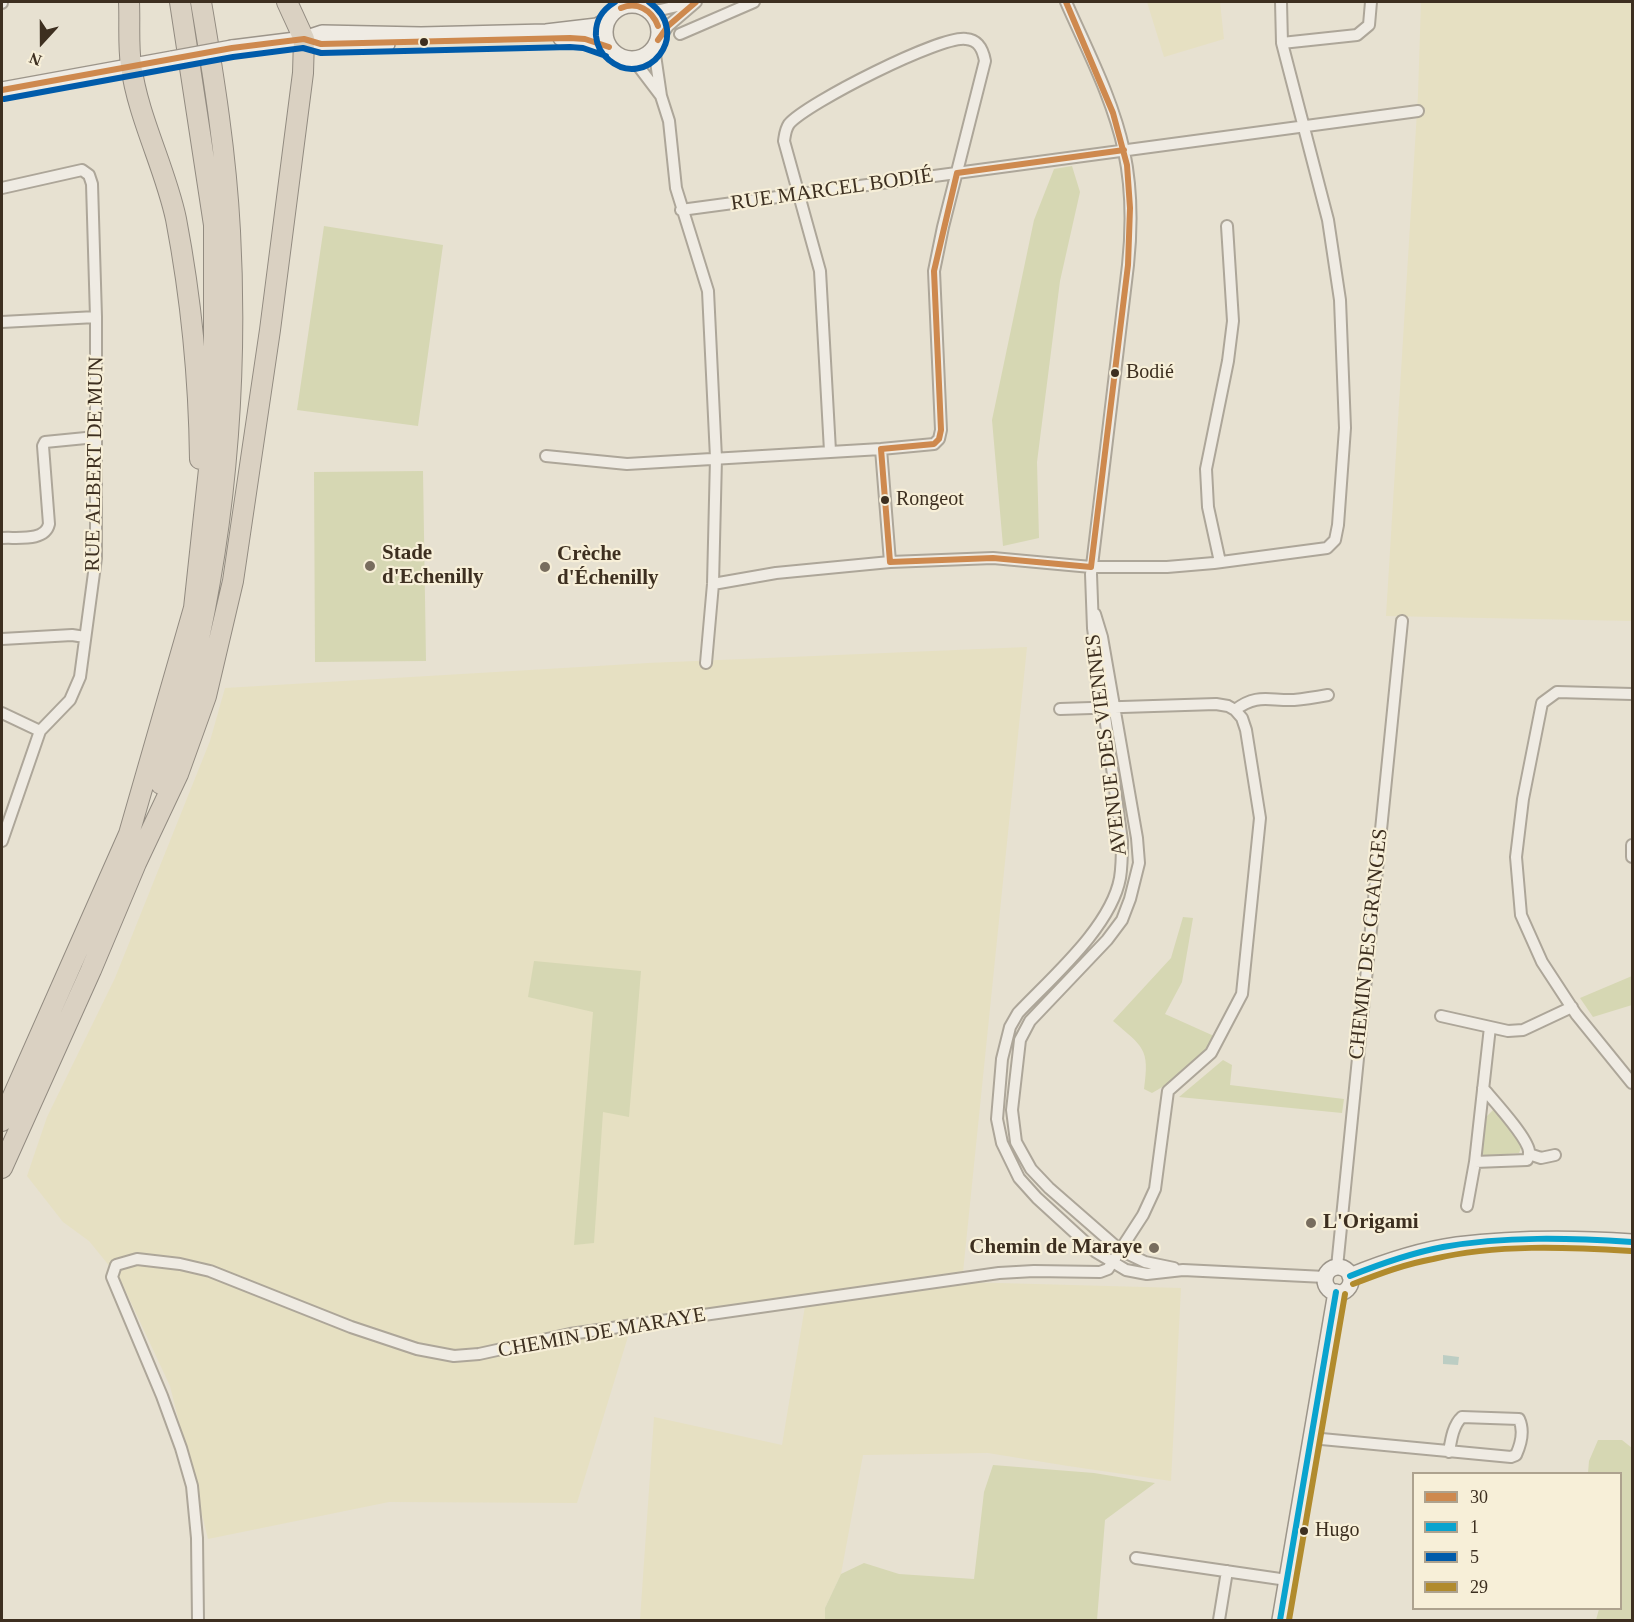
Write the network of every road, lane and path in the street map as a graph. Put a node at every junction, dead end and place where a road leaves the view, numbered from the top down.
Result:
1 (129, 2) edge
2 (180, 2) edge
3 (201, 2) edge
4 (287, 2) edge
5 (697, 2) edge
6 (751, 2) edge
7 (1066, 2) edge
8 (1281, 2) edge
9 (1371, 2) edge
10 (641, 6) edge
11 (613, 11) edge
12 (680, 34) dead end
13 (304, 39) junction
14 (1282, 43) junction
15 (656, 44) junction
16 (609, 47) junction
17 (629, 59) junction
18 (131, 66) junction
19 (2, 90) edge
20 (661, 96) junction
21 (1418, 111) dead end
22 (1304, 127) junction
23 (1124, 150) junction
24 (957, 173) junction
25 (2, 188) edge
26 (800, 195) junction
27 (681, 210) junction
28 (1227, 226) dead end
29 (96, 317) junction
30 (2, 322) edge
31 (96, 436) junction
32 (881, 449) junction
33 (830, 451) junction
34 (546, 456) dead end
35 (716, 458) junction
36 (2, 538) edge
37 (201, 543) junction
38 (890, 562) junction
39 (1220, 562) junction
40 (1091, 567) junction
41 (713, 584) junction
42 (1402, 621) dead end
43 (85, 637) junction
44 (2, 639) edge
45 (706, 663) dead end
46 (1632, 694) edge
47 (1328, 695) dead end
48 (1108, 708) junction
49 (1060, 709) dead end
50 (1235, 711) junction
51 (2, 713) edge
52 (40, 731) junction
53 (4, 822) edge
54 (2, 841) edge
55 (1632, 845) edge
56 (1632, 856) edge
57 (136, 863) junction
58 (1572, 1007) junction
59 (1441, 1016) dead end
60 (1490, 1027) junction
61 (1632, 1083) edge
62 (1484, 1088) junction
63 (2, 1122) edge
64 (1529, 1154) junction
65 (1555, 1155) dead end
66 (1475, 1162) junction
67 (2, 1168) edge
68 (1467, 1206) dead end
69 (1632, 1242) edge
70 (1120, 1250) junction
71 (1112, 1263) junction
72 (1183, 1270) junction
73 (1344, 1271) junction
74 (1325, 1277) junction
75 (1336, 1293) junction
76 (1311, 1438) junction
77 (1449, 1452) junction
78 (1136, 1558) dead end
79 (1227, 1571) junction
80 (1287, 1580) junction
81 (198, 1620) edge
82 (1219, 1620) edge
83 (1280, 1620) edge

1 - 18 highway
2 - 37 highway
3 - 57 highway
4 - 13 highway
5 - 10 street
5 - 15 street
6 - 12 street
7 - 23 street, AVENUE DES VIENNES
8 - 14 street
9 - 14 street
10 - 11 street
10 - 15 street
11 - 13 street
11 - 16 street
13 - 16 street
13 - 18 street, bridge
13 - 57 highway
14 - 22 street
15 - 17 street
15 - 20 street
16 - 17 street
17 - 20 street
18 - 19 street
18 - 37 highway
20 - 27 street
21 - 22 street, RUE MARCEL BODIÉ
22 - 23 street, RUE MARCEL BODIÉ
22 - 39 street
23 - 24 street, RUE MARCEL BODIÉ
23 - 40 street, AVENUE DES VIENNES
24 - 26 street, RUE MARCEL BODIÉ
24 - 26 street
24 - 32 street
25 - 29 street, RUE ALBERT DE MUN
26 - 27 street, RUE MARCEL BODIÉ
26 - 33 street
27 - 35 street
28 - 39 street
29 - 30 street
29 - 31 street, RUE ALBERT DE MUN
31 - 36 street
31 - 43 street, RUE ALBERT DE MUN
32 - 33 street
32 - 38 street
33 - 35 street
34 - 35 street
35 - 41 street
37 - 63 highway
38 - 40 street
38 - 41 street
39 - 40 street
40 - 48 street, AVENUE DES VIENNES
41 - 45 street
42 - 73 street, CHEMIN DES GRANGES
43 - 44 street
43 - 52 street, RUE ALBERT DE MUN
46 - 58 street
47 - 50 street
48 - 49 street
48 - 50 street
48 - 70 street, AVENUE DES VIENNES
48 - 71 street, AVENUE DES VIENNES
50 - 70 street
51 - 52 street
52 - 53 street, RUE ALBERT DE MUN
53 - 54 street, RUE ALBERT DE MUN
55 - 56 street
57 - 67 highway
58 - 60 street
58 - 61 street
59 - 60 street
60 - 62 street
62 - 64 street
62 - 66 street
64 - 65 street
64 - 66 street
66 - 68 street
69 - 73 street
70 - 71 street
70 - 72 street, AVENUE DES VIENNES
71 - 72 street, AVENUE DES VIENNES
71 - 81 street, CHEMIN DE MARAYE
72 - 74 street, AVENUE DES VIENNES
73 - 74 street
73 - 75 street
74 - 75 street
75 - 76 street
76 - 77 street
76 - 80 street
77 - 77 street
78 - 79 street
79 - 80 street
79 - 82 street
80 - 83 street

